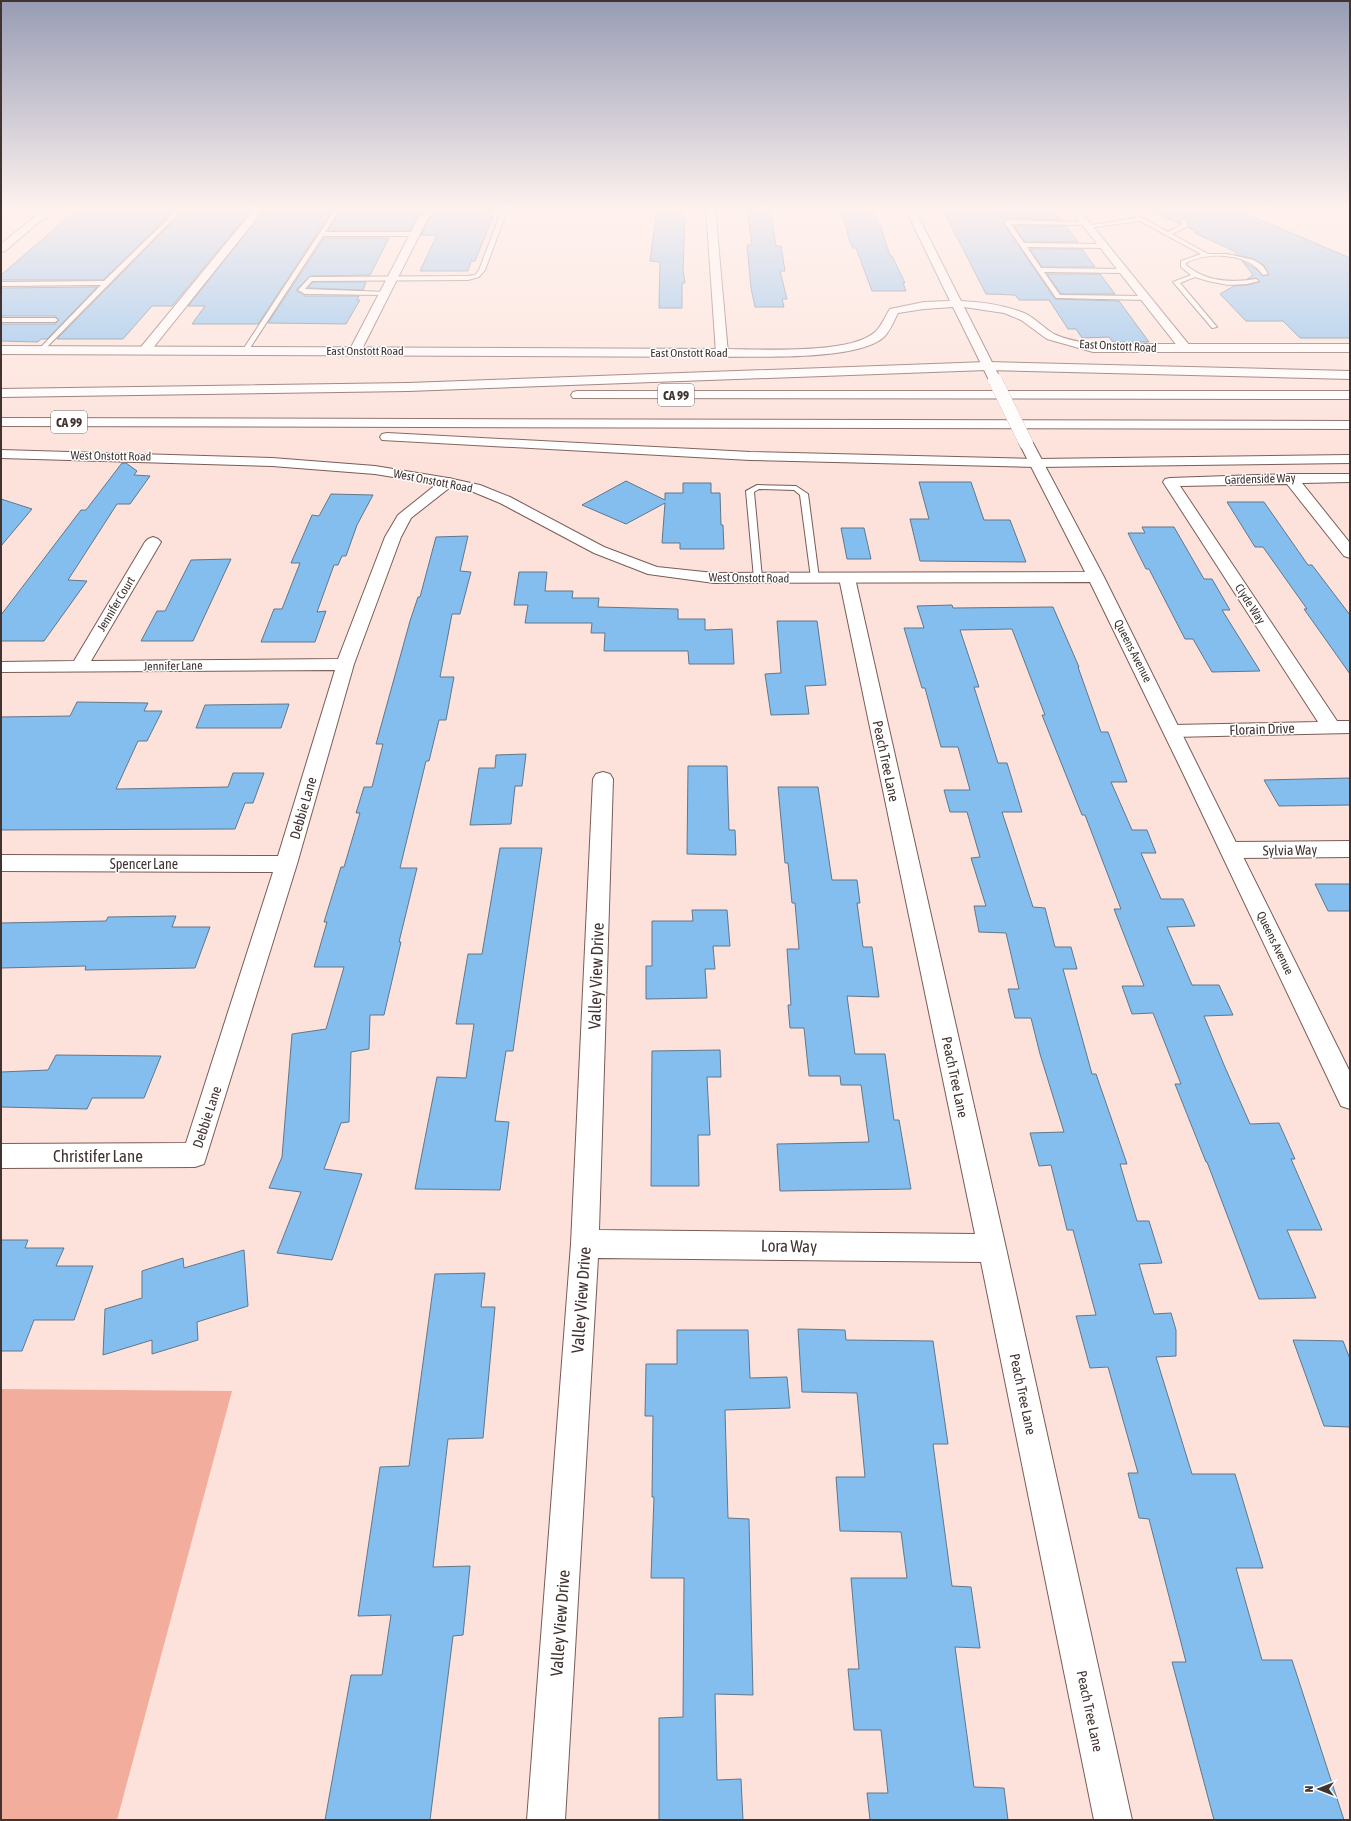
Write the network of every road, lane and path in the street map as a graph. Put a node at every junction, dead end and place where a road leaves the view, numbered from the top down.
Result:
1 (96, 293) edge
2 (191, 293) edge
3 (282, 293) edge
4 (385, 293) edge
5 (717, 293) edge
6 (951, 293) edge
7 (1055, 293) edge
8 (1142, 293) edge
9 (1185, 293) edge
10 (1146, 298) junction
11 (957, 305) junction
12 (1, 320) edge
13 (55, 320) dead end
14 (1214, 327) dead end
15 (1350, 348) edge
16 (1186, 349) junction
17 (1, 350) edge
18 (41, 350) junction
19 (145, 350) junction
20 (244, 351) junction
21 (355, 351) junction
22 (722, 353) junction
23 (987, 366) junction
24 (1350, 375) edge
25 (1, 394) edge
26 (536, 395) dead end
27 (568, 395) dead end
28 (1350, 395) edge
29 (1, 422) edge
30 (136, 422) junction
31 (1350, 425) edge
32 (1, 454) edge
33 (1350, 459) edge
34 (1037, 463) junction
35 (1290, 478) junction
36 (1350, 478) edge
37 (448, 482) junction
38 (1170, 482) joint
39 (153, 542) dead end
40 (1350, 553) edge
41 (1096, 577) junction
42 (758, 578) junction
43 (815, 578) junction
44 (847, 578) junction
45 (345, 664) junction
46 (1, 667) edge
47 (79, 667) junction
48 (1331, 727) junction
49 (1350, 727) edge
50 (1173, 731) junction
51 (603, 779) dead end
52 (1350, 849) edge
53 (1230, 850) junction
54 (1, 864) edge
55 (286, 864) junction
56 (1350, 1098) edge
57 (194, 1155) joint
58 (1, 1156) edge
59 (585, 1244) junction
60 (992, 1248) junction
61 (546, 1820) edge
62 (1113, 1820) edge

1 - 18 lane
2 - 19 main road
3 - 20 lane
4 - 21 main road
5 - 22 main road
6 - 11 main road, Queens Avenue
7 - 10 lane
8 - 10 main road
9 - 14 lane
10 - 16 main road
11 - 16 main road, East Onstott Road
11 - 22 main road, East Onstott Road
11 - 23 main road, Queens Avenue
12 - 13 lane
15 - 16 main road, East Onstott Road
17 - 18 main road, East Onstott Road
18 - 19 main road, East Onstott Road
19 - 20 main road, East Onstott Road
20 - 21 main road, East Onstott Road
21 - 22 main road, East Onstott Road
23 - 24 main road
23 - 25 main road
23 - 34 main road, Queens Avenue, bridge
25 - 26 main road, CA 99
27 - 28 main road, CA 99
29 - 30 main road, CA 99
30 - 31 main road, CA 99
30 - 34 main road
32 - 37 main road, West Onstott Road
33 - 34 main road
34 - 41 main road, Queens Avenue
35 - 36 main road, Gardenside Way
35 - 38 main road, Gardenside Way
35 - 40 main road
37 - 42 main road, West Onstott Road
37 - 45 main road, Debbie Lane
38 - 48 main road, Clyde Way
39 - 47 main road, Jennifer Court
41 - 44 main road
41 - 50 main road, Queens Avenue
42 - 43 main road, West Onstott Road
42 - 43 lane
43 - 44 main road, West Onstott Road
44 - 60 main road, Peach Tree Lane
45 - 47 main road, Jennifer Lane
45 - 55 main road, Debbie Lane
46 - 47 main road, Jennifer Lane
48 - 49 main road, Florain Drive
48 - 50 main road, Florain Drive
50 - 53 main road, Queens Avenue
51 - 59 main road, Valley View Drive
52 - 53 main road, Sylvia Way
53 - 56 main road, Queens Avenue
54 - 55 main road, Spencer Lane
55 - 57 main road, Debbie Lane
57 - 58 main road, Christifer Lane
59 - 60 main road, Lora Way
59 - 61 main road, Valley View Drive
60 - 62 main road, Peach Tree Lane

